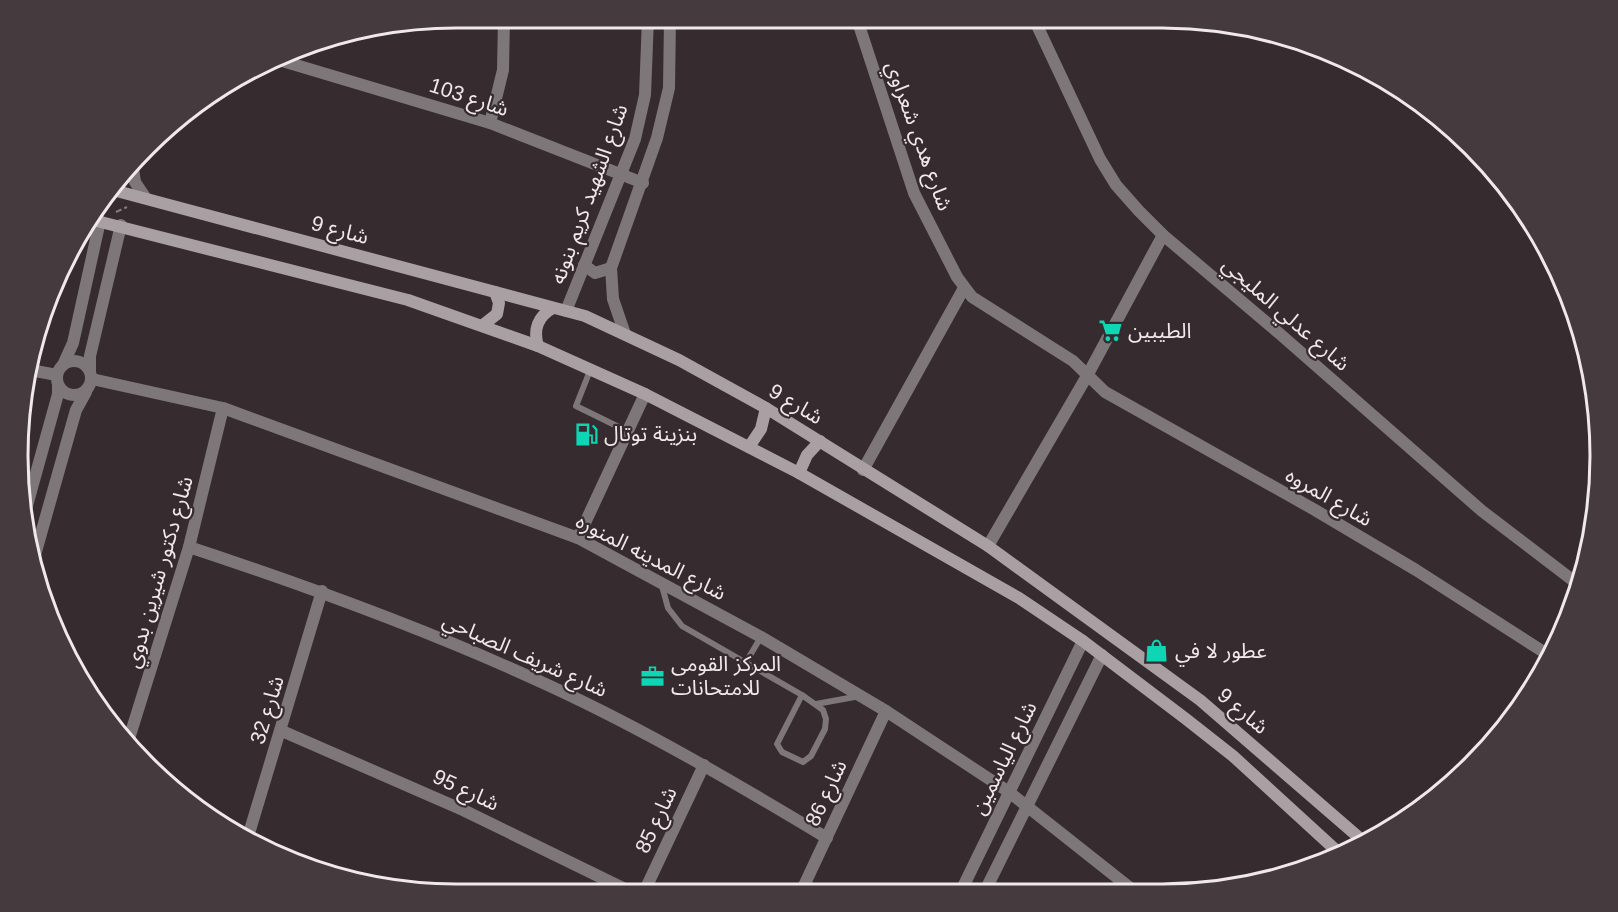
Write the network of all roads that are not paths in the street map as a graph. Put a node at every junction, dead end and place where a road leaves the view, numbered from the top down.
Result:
1 (504, 28) edge
2 (648, 28) edge
3 (670, 28) edge
4 (860, 28) edge
5 (1038, 28) edge
6 (288, 63) edge
7 (490, 123) junction
8 (621, 174) junction
9 (134, 175) edge
10 (643, 183) junction
11 (121, 192) edge
12 (145, 197) junction
13 (99, 221) edge
14 (121, 225) junction
15 (93, 231) edge
16 (1163, 235) junction
17 (584, 265) junction
18 (611, 268) junction
19 (964, 288) junction
20 (495, 292) junction
21 (559, 309) junction
22 (483, 325) junction
23 (624, 334) junction
24 (538, 346) junction
25 (591, 368) junction
26 (37, 371) edge
27 (59, 375) junction
28 (91, 375) junction
29 (1087, 376) junction
30 (86, 392) junction
31 (645, 394) junction
32 (223, 408) junction
33 (766, 408) junction
34 (627, 431) junction
35 (820, 441) junction
36 (749, 447) junction
37 (863, 470) junction
38 (799, 473) junction
39 (30, 497) edge
40 (578, 538) junction
41 (38, 544) edge
42 (988, 546) junction
43 (189, 547) junction
44 (1571, 579) edge
45 (661, 581) junction
46 (322, 591) junction
47 (761, 637) junction
48 (1083, 641) junction
49 (1542, 651) edge
50 (1102, 655) junction
51 (746, 662) junction
52 (802, 695) junction
53 (861, 696) junction
54 (816, 704) junction
55 (886, 711) junction
56 (282, 731) junction
57 (131, 733) edge
58 (704, 765) junction
59 (1009, 792) junction
60 (1028, 806) junction
61 (250, 830) edge
62 (1357, 836) edge
63 (826, 838) junction
64 (1333, 848) edge
65 (615, 884) edge
66 (648, 884) edge
67 (805, 884) edge
68 (964, 884) edge
69 (989, 884) edge
70 (1125, 884) edge

1 - 7 street
2 - 8 street, شارع الشهيد كريم بنونه
3 - 10 street, شارع الشهيد كريم بنونه
4 - 19 street, شارع هدي شعراوي
5 - 16 street, شارع عدلي المليجي
6 - 7 street, شارع 103
7 - 8 street, شارع 103
8 - 10 street, شارع 103
8 - 17 street, شارع الشهيد كريم بنونه
9 - 12 street
10 - 18 street, شارع الشهيد كريم بنونه
11 - 12 main road, شارع 9
12 - 20 main road, شارع 9
13 - 14 main road, شارع 9
14 - 22 main road, شارع 9
14 - 28 street
15 - 27 street
16 - 29 street
16 - 44 street, شارع عدلي المليجي
17 - 18 street
17 - 21 street, شارع الشهيد كريم بنونه
18 - 23 street, شارع الشهيد كريم بنونه
19 - 29 street, شارع هدي شعراوي
19 - 37 street
20 - 21 main road, شارع 9
20 - 22 main road
21 - 23 main road, شارع 9
21 - 24 main road
22 - 24 main road, شارع 9
23 - 33 main road, شارع 9
24 - 25 main road, شارع 9
25 - 31 main road, شارع 9
25 - 34 lane
26 - 27 street
27 - 28 street
27 - 30 street
27 - 39 street
28 - 30 street
28 - 32 street, شارع المدينه المنوره
29 - 42 street
29 - 49 street, شارع المروه
30 - 41 street
31 - 34 street
31 - 36 main road, شارع 9
32 - 40 street, شارع المدينه المنوره
32 - 43 street, شارع دكتور شيرين بدوي
33 - 35 main road, شارع 9
33 - 36 main road
34 - 40 street
35 - 37 main road, شارع 9
35 - 38 main road
36 - 38 main road, شارع 9
37 - 42 main road, شارع 9
38 - 48 main road, شارع 9
40 - 45 street, شارع المدينه المنوره
42 - 62 main road, شارع 9
43 - 46 street, شارع شريف الصباحي
43 - 57 street, شارع دكتور شيرين بدوي
45 - 47 street, شارع المدينه المنوره
45 - 51 lane
46 - 56 street, شارع 32
46 - 58 street, شارع شريف الصباحي
47 - 51 lane
47 - 53 street, شارع المدينه المنوره
48 - 50 main road, شارع 9
48 - 59 street, شارع الياسمين
50 - 60 street, شارع الياسمين
50 - 64 main road, شارع 9
51 - 52 lane
52 - 54 lane
52 - 54 lane
53 - 54 lane
53 - 55 street, شارع المدينه المنوره
55 - 59 street, شارع المدينه المنوره
55 - 63 street, شارع 86
56 - 61 street, شارع 32
56 - 65 street, شارع 95
58 - 63 street, شارع شريف الصباحي
58 - 66 street, شارع 85
59 - 60 street, شارع المدينه المنوره
59 - 68 street, شارع الياسمين
60 - 69 street, شارع الياسمين
60 - 70 street, شارع المدينه المنوره
63 - 67 street, شارع 86

